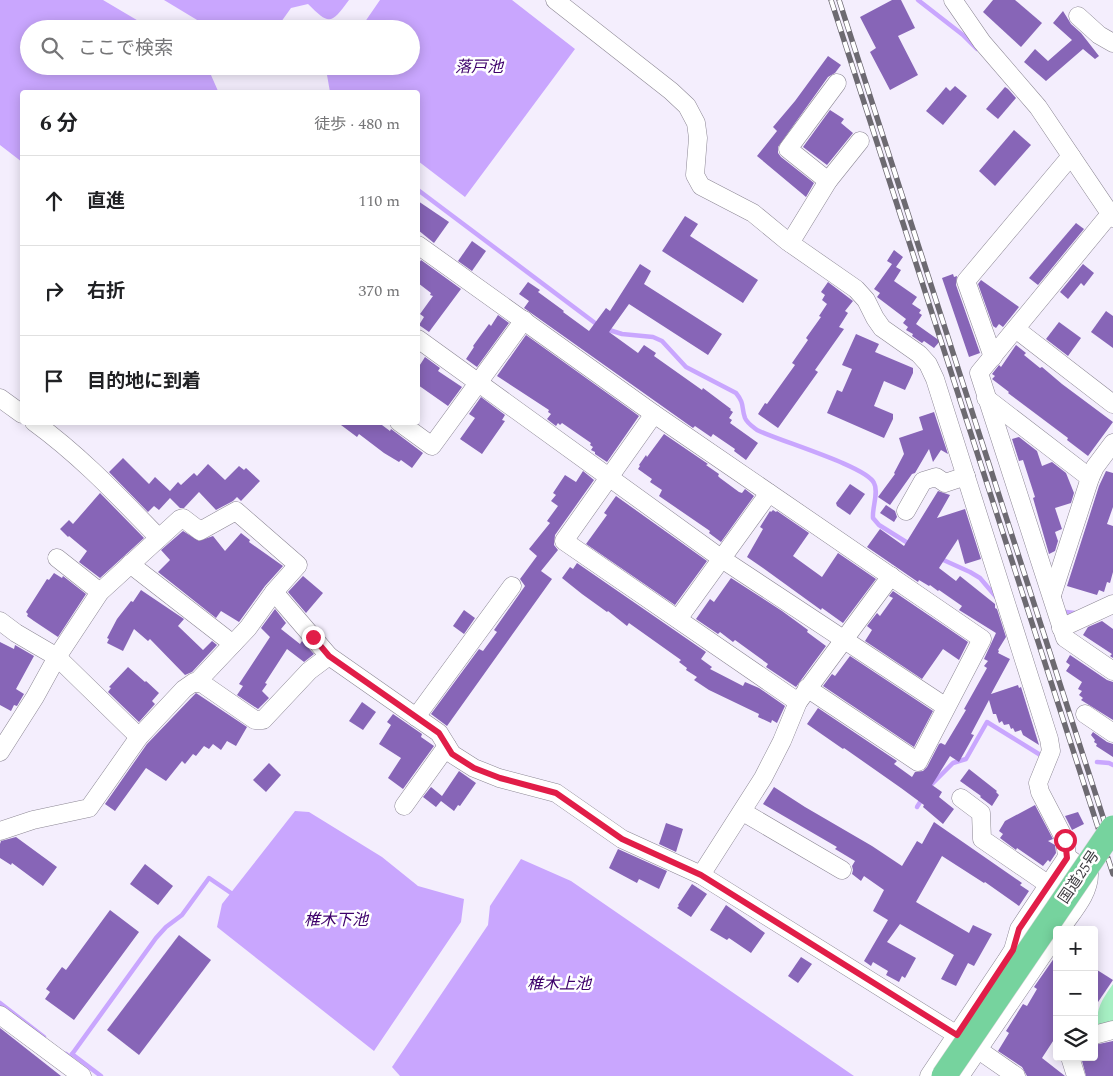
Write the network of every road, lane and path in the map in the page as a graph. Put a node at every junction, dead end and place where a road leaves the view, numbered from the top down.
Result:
1 (555, 0) edge
2 (953, 0) edge
3 (1078, 16) dead end
4 (1113, 43) edge
5 (837, 83) dead end
6 (860, 141) dead end
7 (1069, 159) junction
8 (828, 181) junction
9 (1109, 211) edge
10 (790, 243) junction
11 (420, 246) edge
12 (524, 320) junction
13 (1016, 330) junction
14 (420, 340) edge
15 (993, 357) junction
16 (479, 383) junction
17 (0, 398) edge
18 (986, 398) junction
19 (1113, 404) edge
20 (20, 413) edge
21 (654, 414) junction
22 (38, 425) edge
23 (403, 425) edge
24 (1113, 443) edge
25 (966, 476) junction
26 (610, 478) junction
27 (1090, 478) junction
28 (769, 493) junction
29 (906, 511) dead end
30 (159, 538) junction
31 (57, 558) dead end
32 (722, 559) junction
33 (130, 564) junction
34 (891, 576) junction
35 (512, 586) dead end
36 (100, 592) junction
37 (274, 592) junction
38 (1052, 595) junction
39 (1113, 604) edge
40 (678, 619) junction
41 (0, 621) edge
42 (1061, 628) junction
43 (844, 641) junction
44 (233, 644) junction
45 (329, 656) junction
46 (57, 657) junction
47 (1113, 671) edge
48 (196, 683) junction
49 (803, 695) junction
50 (946, 707) junction
51 (1085, 714) dead end
52 (416, 717) junction
53 (1113, 733) edge
54 (139, 737) junction
55 (447, 746) junction
56 (0, 752) edge
57 (961, 798) dead end
58 (404, 806) dead end
59 (743, 812) junction
60 (1113, 828) edge
61 (0, 830) edge
62 (1067, 858) junction
63 (842, 870) dead end
64 (701, 875) junction
65 (1049, 886) junction
66 (1063, 926) edge
67 (1053, 940) edge
68 (1006, 961) junction
69 (1028, 976) junction
70 (0, 1015) edge
71 (1113, 1030) edge
72 (1098, 1034) edge
73 (957, 1035) junction
74 (978, 1050) junction
75 (1071, 1061) edge
76 (82, 1076) edge
77 (929, 1076) edge
78 (944, 1076) edge
79 (960, 1076) edge
80 (1016, 1076) edge
81 (1076, 1076) edge

1 - 10 street
2 - 7 street
3 - 4 street
5 - 8 street
6 - 8 street
7 - 9 street
7 - 15 street
8 - 10 street
9 - 13 street
10 - 25 street
11 - 12 street
12 - 16 street
12 - 21 street
13 - 15 street
13 - 19 street
14 - 16 street
15 - 18 street
16 - 23 street
16 - 26 street
17 - 20 street
18 - 27 street
18 - 38 street
21 - 26 street
21 - 28 street
22 - 30 street
24 - 27 street
25 - 29 street
25 - 62 street
26 - 32 street
26 - 40 street
27 - 38 street
28 - 32 street
28 - 34 street
30 - 33 street
30 - 37 street
31 - 36 street
32 - 40 street
32 - 43 street
33 - 36 street
33 - 44 street
34 - 43 street
34 - 50 street
35 - 52 street
36 - 46 street
37 - 44 street
37 - 45 street
38 - 42 street
39 - 42 street
40 - 49 street
41 - 46 street
42 - 47 street
43 - 49 street
43 - 50 street
44 - 48 street
45 - 48 street
45 - 52 street
46 - 54 street
46 - 56 street
48 - 54 street
49 - 50 street
49 - 59 street
51 - 53 street
52 - 55 street
54 - 61 street
55 - 58 street
55 - 64 street
57 - 65 street
59 - 63 street
59 - 64 street
60 - 78 highway, 国道25号, bridge
62 - 65 street
62 - 66 street
64 - 73 street
65 - 68 street
67 - 69 street
68 - 69 street
68 - 73 street
69 - 74 street
70 - 76 street
71 - 72 street
73 - 74 street
73 - 77 street
74 - 79 street
74 - 80 street
75 - 81 street

